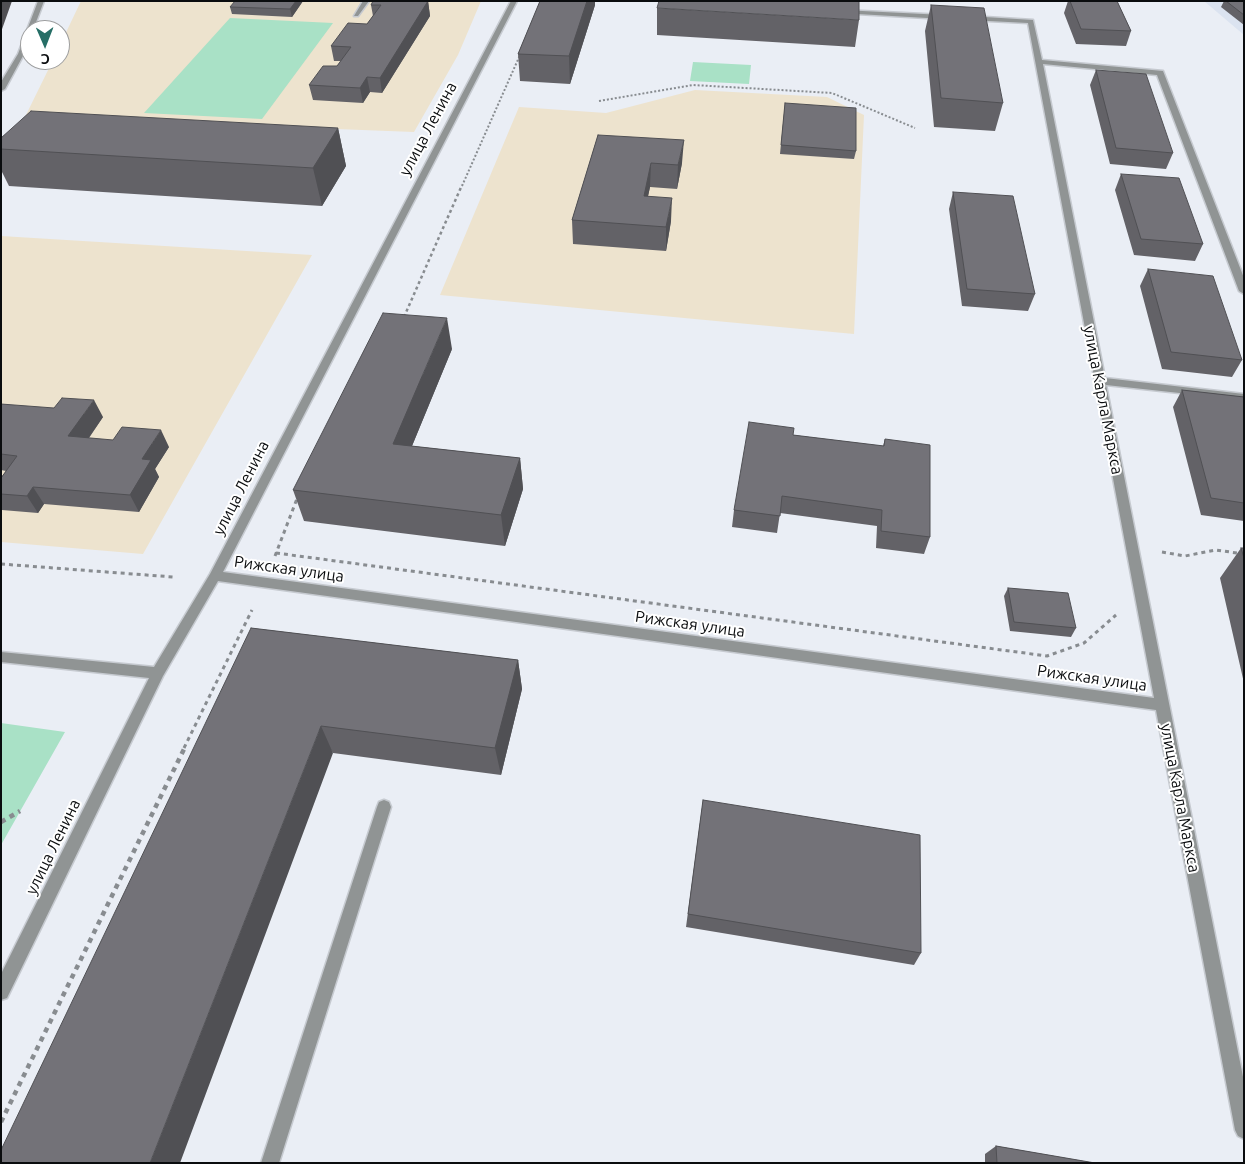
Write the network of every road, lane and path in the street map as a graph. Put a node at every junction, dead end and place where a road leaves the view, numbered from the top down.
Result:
1 (41, 1) edge
2 (366, 1) edge
3 (514, 1) edge
4 (835, 12) edge
5 (356, 15) dead end
6 (34, 20) edge
7 (20, 56) edge
8 (1038, 62) junction
9 (1, 89) edge
10 (599, 101) dead end
11 (915, 128) dead end
12 (1244, 291) edge
13 (1100, 381) junction
14 (1244, 397) edge
15 (1132, 548) junction
16 (276, 553) dead end
17 (1244, 554) edge
18 (1, 564) edge
19 (215, 576) junction
20 (173, 577) dead end
21 (1140, 594) junction
22 (1, 658) edge
23 (158, 673) junction
24 (1162, 705) junction
25 (384, 807) dead end
26 (20, 811) dead end
27 (1, 822) edge
28 (1, 992) edge
29 (1244, 1130) edge
30 (270, 1163) edge

1 - 6 street
2 - 5 street
3 - 19 street, улица Ленина
4 - 8 street, улица Карла Маркса
7 - 9 street
8 - 12 street
8 - 13 street, улица Карла Маркса
10 - 11 path
13 - 14 street
13 - 15 street, улица Карла Маркса
15 - 17 path
15 - 21 street, улица Карла Маркса
16 - 21 path
18 - 20 path
19 - 23 street, улица Ленина
19 - 24 street, Рижская улица
21 - 24 street, улица Карла Маркса
22 - 23 street
23 - 28 street, улица Ленина
24 - 29 street, улица Карла Маркса
25 - 30 street
26 - 27 path

